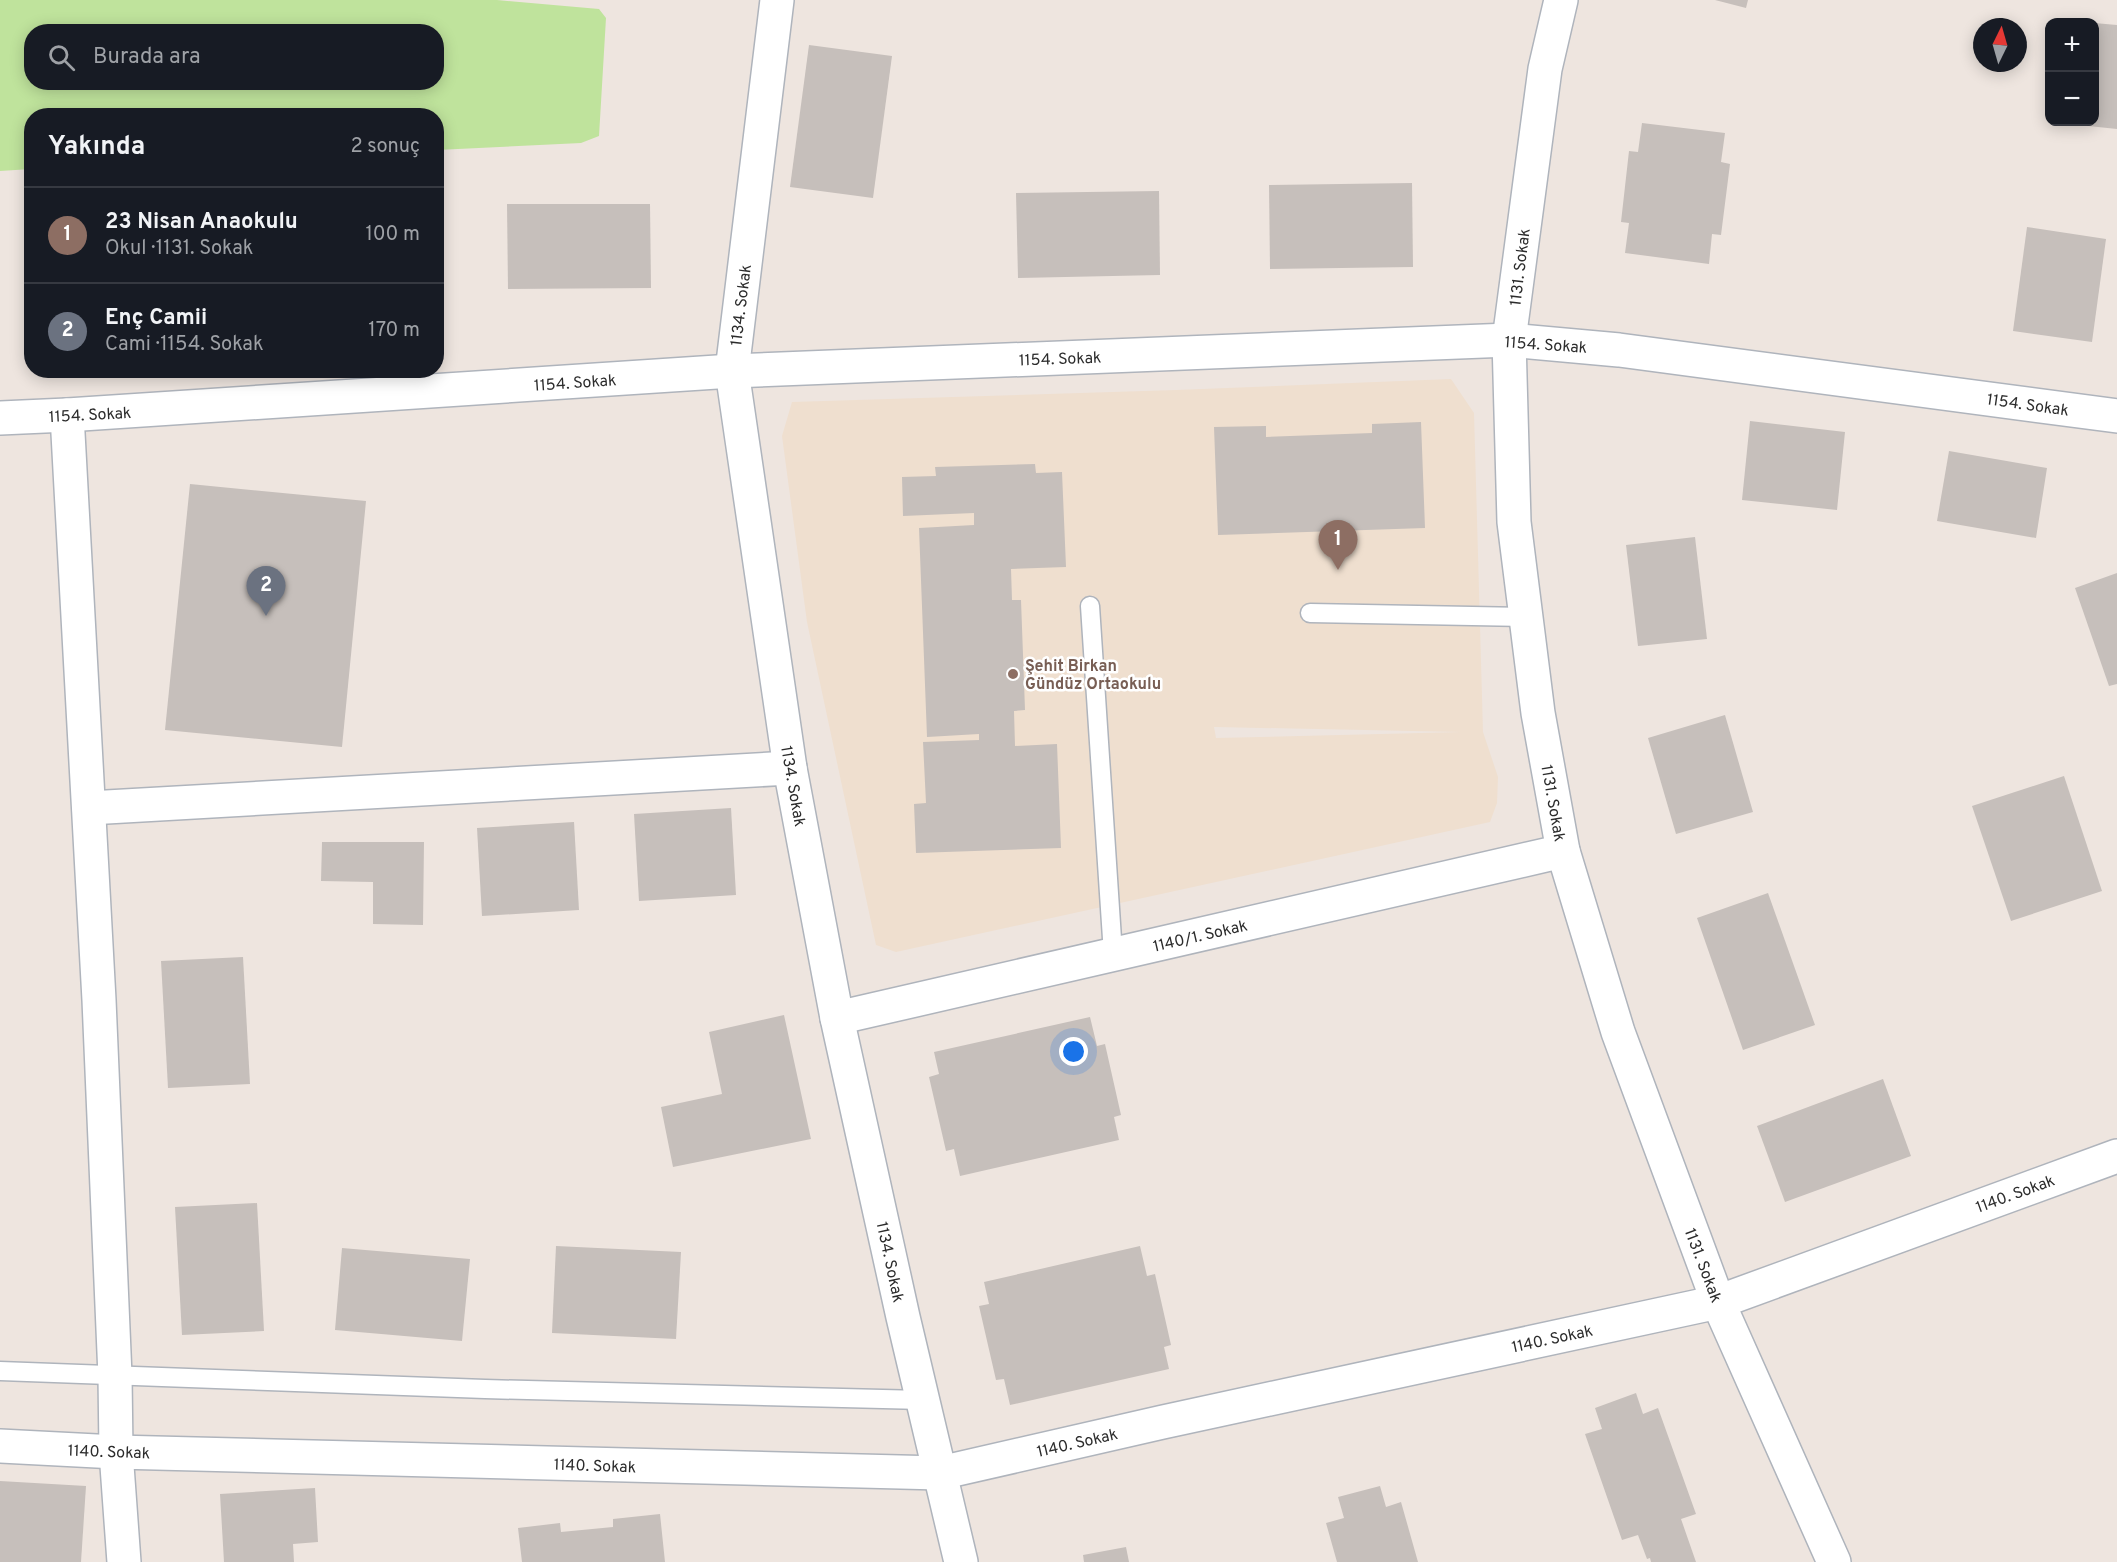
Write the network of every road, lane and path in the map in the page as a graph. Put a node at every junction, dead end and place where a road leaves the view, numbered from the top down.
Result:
1 (777, 0) edge
2 (1561, 0) edge
3 (1509, 340) junction
4 (732, 371) junction
5 (67, 416) junction
6 (2117, 416) edge
7 (0, 418) edge
8 (1090, 606) dead end
9 (1310, 613) dead end
10 (1526, 617) junction
11 (790, 768) junction
12 (89, 808) junction
13 (1563, 851) junction
14 (1113, 954) junction
15 (837, 1018) junction
16 (2117, 1156) edge
17 (1718, 1302) junction
18 (0, 1371) edge
19 (115, 1376) junction
20 (923, 1400) junction
21 (0, 1446) edge
22 (116, 1452) junction
23 (940, 1473) junction
24 (124, 1562) edge
25 (961, 1562) edge
26 (1834, 1562) edge

1 - 4 street, 1134. Sokak
2 - 3 street, 1131. Sokak
3 - 4 street, 1154. Sokak
3 - 6 street, 1154. Sokak
3 - 10 street, 1131. Sokak
4 - 5 street, 1154. Sokak
4 - 11 street, 1134. Sokak
5 - 7 street, 1154. Sokak
5 - 12 street
8 - 14 lane
9 - 10 lane
10 - 13 street, 1131. Sokak
11 - 12 street
11 - 15 street, 1134. Sokak
12 - 19 street
13 - 14 street, 1140/1. Sokak
13 - 17 street, 1131. Sokak
14 - 15 street, 1140/1. Sokak
15 - 20 street, 1134. Sokak
16 - 17 street, 1140. Sokak
17 - 23 street, 1140. Sokak
17 - 26 street, 1131. Sokak
18 - 19 lane
19 - 20 lane
19 - 22 street
20 - 23 street, 1134. Sokak
21 - 22 street, 1140. Sokak
22 - 23 street, 1140. Sokak
22 - 24 street
23 - 25 street, 1134. Sokak

